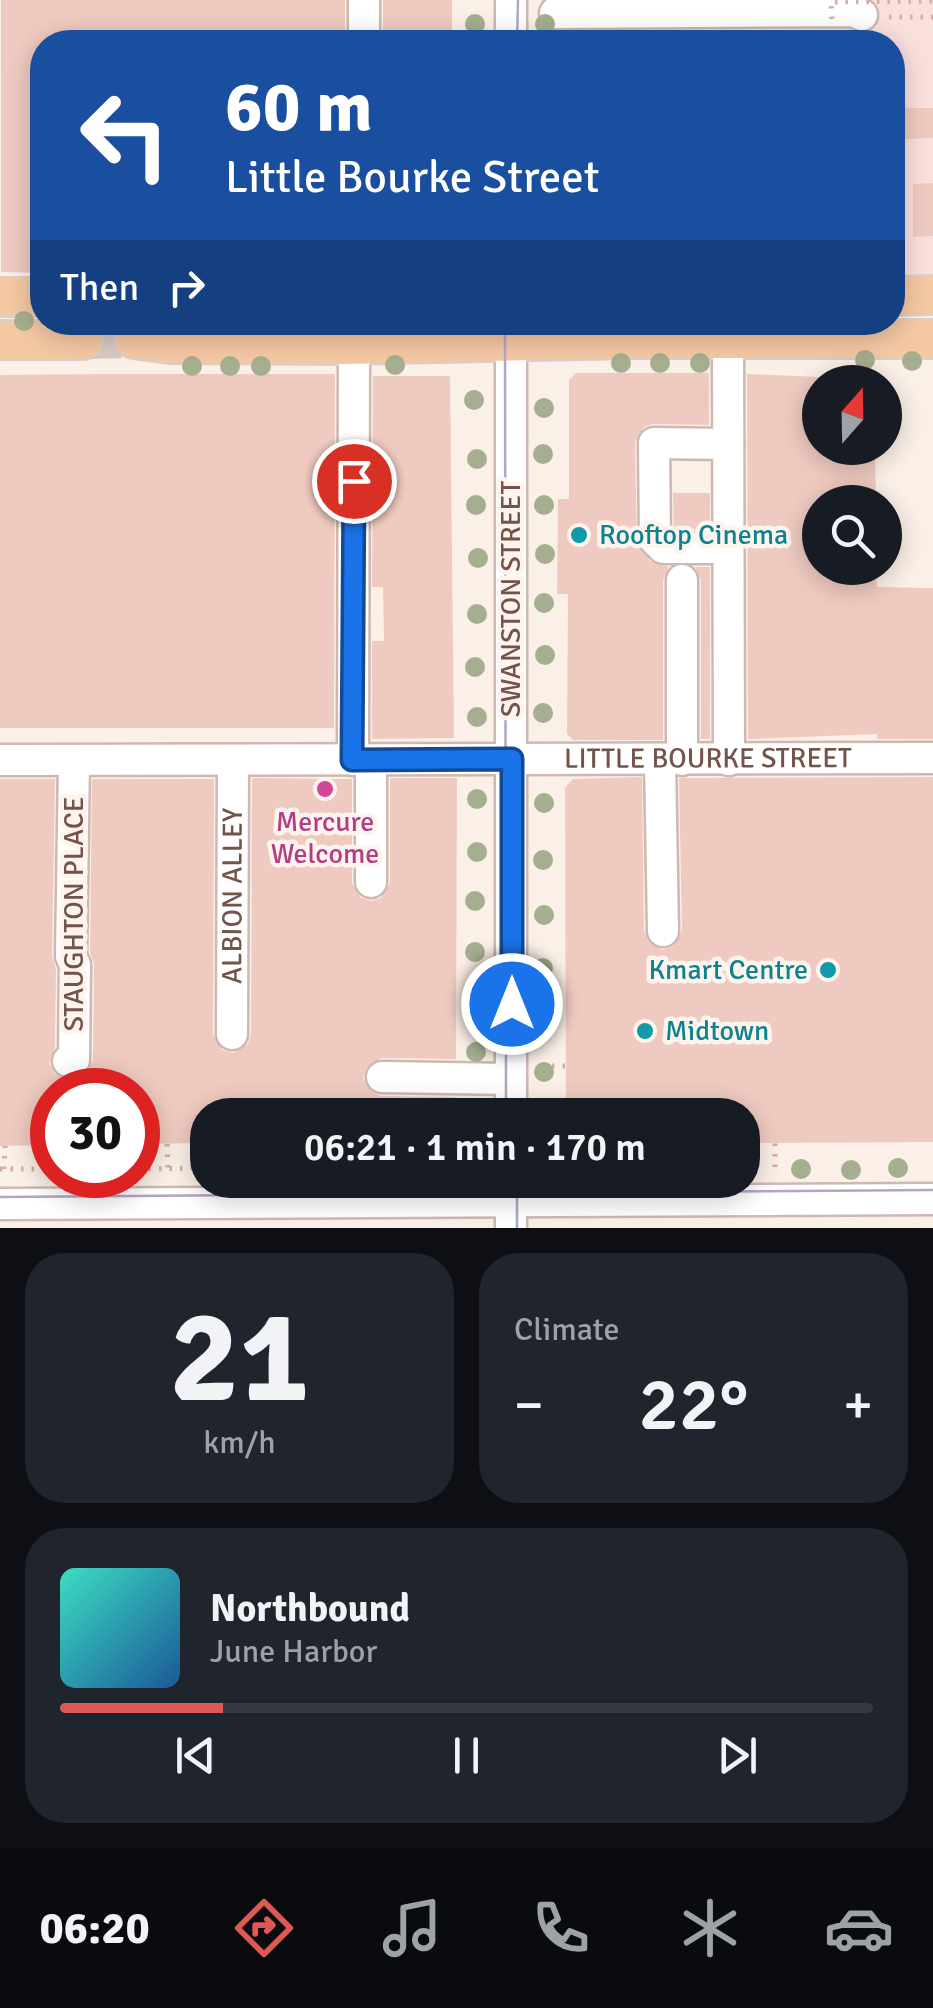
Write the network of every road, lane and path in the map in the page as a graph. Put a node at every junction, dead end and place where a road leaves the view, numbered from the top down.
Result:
1 (364, 0) edge
2 (511, 0) edge
3 (933, 0) edge
4 (648, 6) edge
5 (555, 13) dead end
6 (847, 17) junction
7 (933, 17) edge
8 (364, 30) edge
9 (511, 30) edge
10 (905, 284) edge
11 (933, 295) edge
12 (30, 296) edge
13 (0, 297) edge
14 (329, 335) edge
15 (448, 335) edge
16 (512, 335) edge
17 (684, 335) edge
18 (782, 335) edge
19 (885, 335) edge
20 (363, 339) edge
21 (728, 339) junction
22 (933, 339) edge
23 (0, 340) edge
24 (83, 340) tunnel mouth
25 (134, 340) tunnel mouth
26 (728, 444) junction
27 (728, 548) junction
28 (682, 580) dead end
29 (933, 758) edge
30 (512, 759) junction
31 (0, 760) edge
32 (233, 760) junction
33 (362, 760) junction
34 (671, 760) junction
35 (730, 760) junction
36 (74, 761) junction
37 (371, 882) dead end
38 (662, 930) dead end
39 (232, 1034) dead end
40 (68, 1061) dead end
41 (552, 1066) dead end
42 (566, 1066) dead end
43 (382, 1077) dead end
44 (512, 1078) junction
45 (512, 1098) edge
46 (776, 1143) dead end
47 (167, 1144) dead end
48 (5, 1146) dead end
49 (775, 1167) dead end
50 (160, 1168) edge
51 (168, 1168) junction
52 (190, 1168) edge
53 (2, 1169) edge
54 (30, 1169) edge
55 (933, 1199) edge
56 (511, 1203) edge
57 (0, 1204) edge
58 (881, 1214) edge

1 - 8 street
2 - 9 street
3 - 6 path, bridge
4 - 5 street
4 - 6 street
6 - 7 path
10 - 11 main road
12 - 13 main road
14 - 20 street
15 - 20 main road
16 - 30 street, SWANSTON STREET
17 - 21 main road
18 - 21 main road
19 - 22 main road
20 - 25 main road
20 - 33 street
21 - 26 street
23 - 24 main road
26 - 27 street
26 - 27 street
27 - 35 street
28 - 34 street
29 - 35 street, LITTLE BOURKE STREET
30 - 33 street, LITTLE BOURKE STREET
30 - 34 street, LITTLE BOURKE STREET
30 - 44 street, SWANSTON STREET
31 - 36 street, LITTLE BOURKE STREET
32 - 33 street, LITTLE BOURKE STREET
32 - 36 street, LITTLE BOURKE STREET
32 - 39 street, ALBION ALLEY
33 - 37 street
34 - 35 street, LITTLE BOURKE STREET
34 - 38 street
36 - 40 street, STAUGHTON PLACE
41 - 42 path
43 - 44 street
44 - 45 street, SWANSTON STREET
46 - 49 path
47 - 51 path
48 - 53 path
50 - 51 path
51 - 52 path
53 - 54 path
55 - 58 street
56 - 57 street
56 - 58 street

